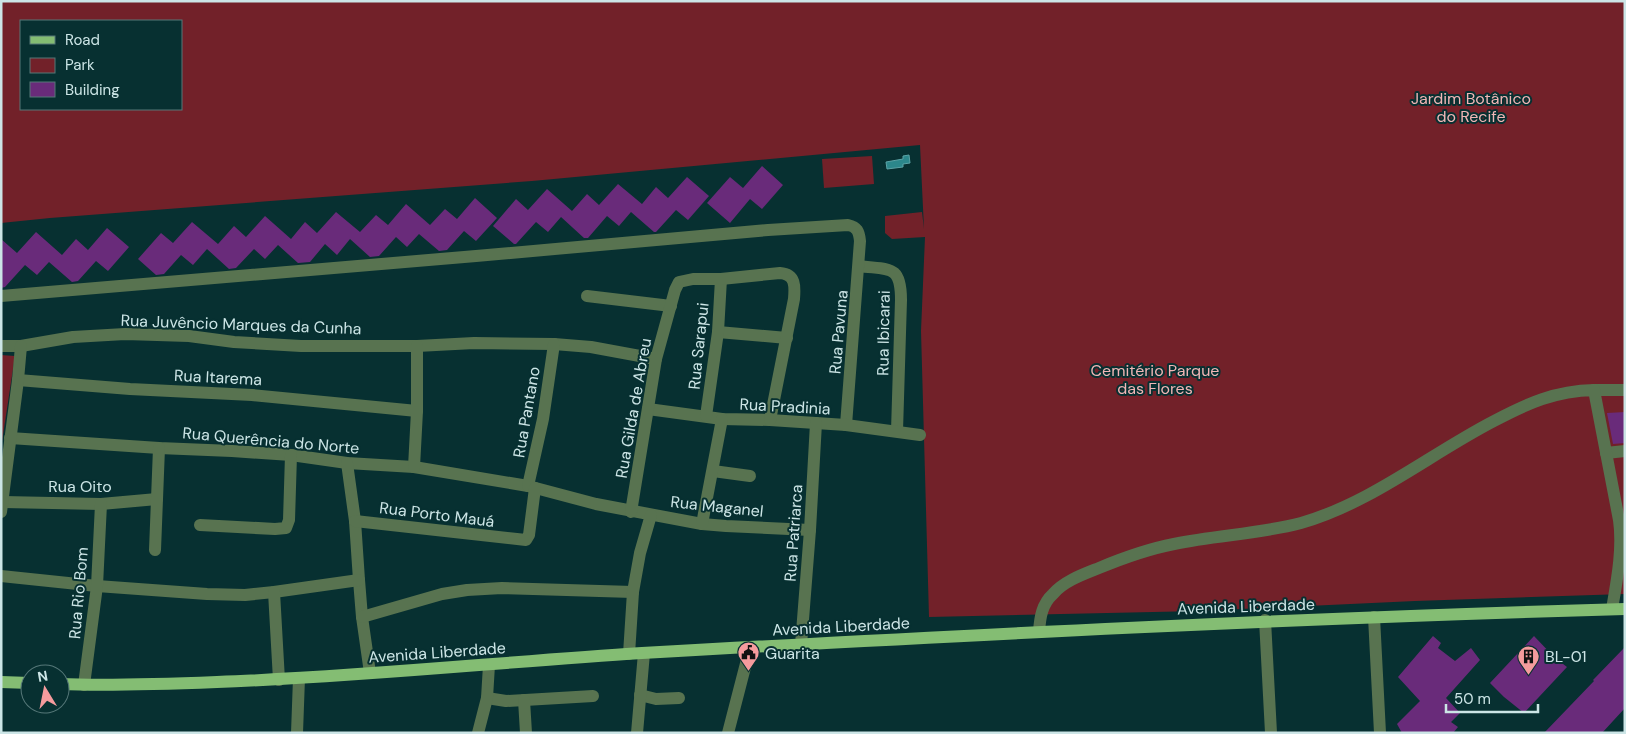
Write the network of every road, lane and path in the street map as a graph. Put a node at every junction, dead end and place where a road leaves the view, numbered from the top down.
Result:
1 (859, 266) junction
2 (721, 279) junction
3 (1, 296) edge
4 (587, 296) dead end
5 (671, 306) junction
6 (718, 332) junction
7 (787, 338) junction
8 (554, 344) junction
9 (1, 346) edge
10 (21, 346) junction
11 (417, 346) junction
12 (656, 359) junction
13 (18, 380) junction
14 (1594, 390) junction
15 (1625, 390) edge
16 (648, 409) junction
17 (416, 411) junction
18 (706, 416) junction
19 (722, 419) junction
20 (770, 420) junction
21 (816, 423) junction
22 (846, 425) junction
23 (897, 431) junction
24 (920, 435) dead end
25 (10, 438) junction
26 (159, 448) junction
27 (1625, 451) edge
28 (1606, 453) junction
29 (291, 455) junction
30 (347, 463) junction
31 (414, 467) junction
32 (712, 471) junction
33 (750, 476) dead end
34 (532, 487) junction
35 (157, 499) junction
36 (101, 504) junction
37 (2, 507) edge
38 (631, 512) junction
39 (650, 515) junction
40 (355, 521) junction
41 (702, 524) junction
42 (200, 525) dead end
43 (810, 530) junction
44 (515, 540) joint
45 (155, 550) dead end
46 (1, 576) edge
47 (358, 580) junction
48 (97, 586) junction
49 (274, 592) junction
50 (633, 592) junction
51 (1625, 608) edge
52 (1612, 609) junction
53 (362, 617) junction
54 (1374, 618) junction
55 (1265, 620) junction
56 (1039, 632) junction
57 (801, 645) junction
58 (750, 648) junction
59 (644, 653) junction
60 (629, 654) junction
61 (489, 665) junction
62 (370, 673) junction
63 (299, 678) junction
64 (279, 680) junction
65 (1, 682) edge
66 (20, 683) edge
67 (70, 684) edge
68 (84, 685) junction
69 (640, 695) junction
70 (593, 696) dead end
71 (486, 698) junction
72 (679, 698) dead end
73 (524, 700) junction
74 (297, 733) edge
75 (478, 733) edge
76 (526, 733) edge
77 (637, 733) edge
78 (728, 733) edge
79 (1271, 733) edge
80 (1380, 733) edge

1 - 3 street, Rua Pavuna
1 - 22 street, Rua Pavuna
1 - 23 street, Rua Ibicarai
2 - 5 street, Rua Gilda de Abreu
2 - 6 street, Rua Sarapui
2 - 7 street
4 - 5 street
5 - 12 street, Rua Gilda de Abreu
6 - 7 street
6 - 18 street, Rua Sarapui
7 - 20 street
8 - 11 street, Rua Juvêncio Marques da Cunha
8 - 12 street, Rua Juvêncio Marques da Cunha
8 - 34 street, Rua Pantano
9 - 10 street, Rua Juvêncio Marques da Cunha
10 - 11 street, Rua Juvêncio Marques da Cunha
10 - 13 street
11 - 17 street
12 - 16 street, Rua Gilda de Abreu
13 - 17 street, Rua Itarema
13 - 25 street
14 - 15 street
14 - 28 street
14 - 56 street
16 - 18 street, Rua Pradinia
16 - 38 street, Rua Gilda de Abreu
17 - 31 street
18 - 19 street, Rua Pradinia
19 - 20 street, Rua Pradinia
19 - 32 street
20 - 21 street, Rua Pradinia
21 - 22 street, Rua Pradinia
21 - 43 street, Rua Patriarca
22 - 23 street, Rua Pradinia
23 - 24 street, Rua Pradinia
25 - 26 street, Rua Querência do Norte
25 - 37 street
26 - 29 street, Rua Querência do Norte
26 - 35 street
27 - 28 street
28 - 52 street
29 - 30 street, Rua Querência do Norte
29 - 42 street
30 - 31 street, Rua Querência do Norte
30 - 40 street
31 - 34 street, Rua Querência do Norte
32 - 33 street
32 - 41 street
34 - 38 street, Rua Maganel
34 - 44 street, Rua Pantano
35 - 36 street, Rua Oito
35 - 45 street
36 - 37 street, Rua Oito
36 - 48 street, Rua Rio Bom
38 - 39 street, Rua Maganel
39 - 41 street, Rua Maganel
39 - 50 street, Rua Maganel
40 - 44 street, Rua Porto Mauá
40 - 47 street
41 - 43 street, Rua Maganel
43 - 57 street, Rua Patriarca
46 - 48 street
47 - 49 street
47 - 53 street
48 - 49 street
48 - 68 street, Rua Rio Bom
49 - 64 street
50 - 53 street
50 - 60 street, Rua Maganel
51 - 52 main road, Avenida Liberdade
52 - 54 main road, Avenida Liberdade
53 - 62 street
54 - 55 main road, Avenida Liberdade
54 - 80 street
55 - 56 main road, Avenida Liberdade
55 - 79 street
56 - 57 main road, Avenida Liberdade
57 - 58 main road, Avenida Liberdade
58 - 59 main road, Avenida Liberdade
58 - 78 street
59 - 60 main road, Avenida Liberdade
59 - 69 street
60 - 61 main road, Avenida Liberdade
61 - 62 main road, Avenida Liberdade
61 - 71 street
62 - 63 main road, Avenida Liberdade
63 - 64 main road, Avenida Liberdade
63 - 74 street
64 - 68 main road, Avenida Liberdade
65 - 66 main road
67 - 68 main road, Avenida Liberdade
69 - 72 street
69 - 77 street
70 - 73 street
71 - 73 street
71 - 75 street
73 - 76 street

